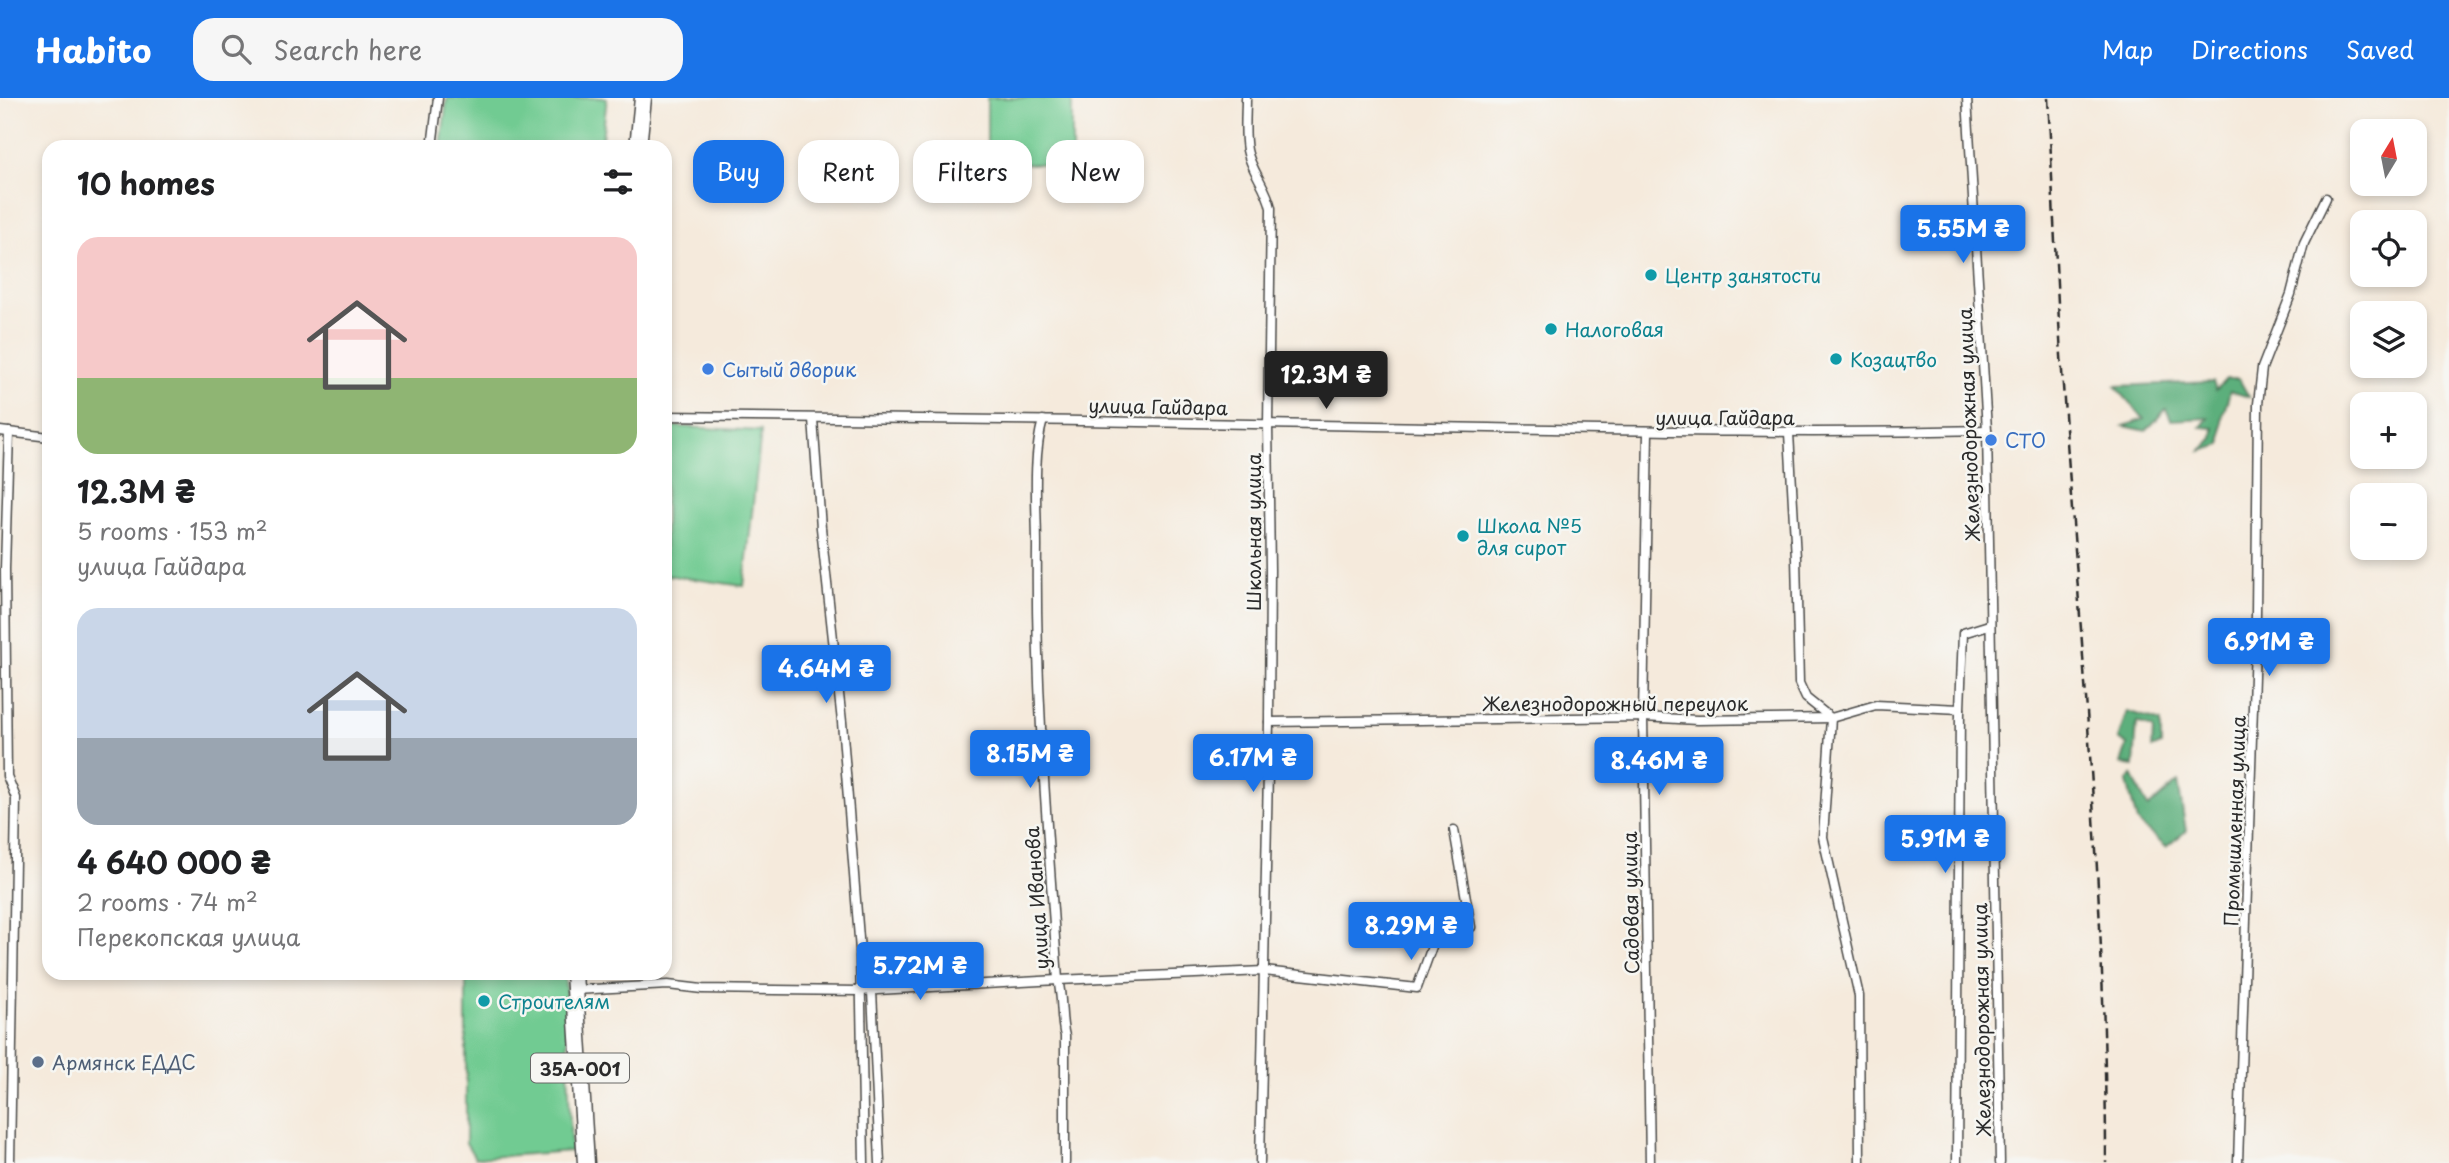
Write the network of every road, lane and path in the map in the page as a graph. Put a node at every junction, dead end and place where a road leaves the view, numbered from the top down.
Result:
1 (438, 98) edge
2 (643, 98) edge
3 (1246, 98) edge
4 (1967, 98) edge
5 (433, 140) edge
6 (639, 140) edge
7 (2326, 198) dead end
8 (672, 416) edge
9 (813, 419) junction
10 (1044, 420) junction
11 (1268, 424) junction
12 (1987, 430) junction
13 (5, 431) edge
14 (1648, 432) junction
15 (1789, 433) junction
16 (42, 436) edge
17 (1989, 625) junction
18 (1960, 709) junction
19 (1643, 717) junction
20 (1831, 718) junction
21 (1269, 722) junction
22 (5, 786) edge
23 (1454, 830) dead end
24 (1264, 971) junction
25 (1058, 979) junction
26 (574, 980) edge
27 (575, 990) junction
28 (872, 991) junction
29 (859, 992) junction
30 (10, 1163) edge
31 (586, 1163) edge
32 (864, 1163) edge
33 (880, 1163) edge
34 (1065, 1163) edge
35 (1260, 1163) edge
36 (1650, 1163) edge
37 (1860, 1163) edge
38 (1957, 1163) edge
39 (2000, 1163) edge
40 (2238, 1163) edge

1 - 5 street
2 - 6 highway
3 - 11 street, Школьная улица
4 - 12 street, Железнодорожная улица
7 - 40 street, Промышленная улица
8 - 9 street, улица Гайдара
9 - 10 street, улица Гайдара
9 - 29 street
10 - 11 street, улица Гайдара
10 - 25 street, улица Иванова
11 - 14 street, улица Гайдара
11 - 21 street, Школьная улица
12 - 15 street, улица Гайдара
12 - 17 street, Железнодорожная улица
13 - 16 street
13 - 22 street
14 - 15 street, улица Гайдара
14 - 19 street, Садовая улица
15 - 20 street
17 - 18 street, Железнодорожная улица
17 - 39 street, Железнодорожная улица
18 - 20 street, Железнодорожный переулок
18 - 38 street, Железнодорожная улица
19 - 20 street, Железнодорожный переулок
19 - 21 street, Железнодорожный переулок
19 - 36 street, Садовая улица
20 - 37 street
21 - 24 street, Школьная улица
22 - 30 street
23 - 24 street
24 - 25 street
24 - 35 street, Школьная улица
25 - 28 street
25 - 34 street, улица Иванова
26 - 27 highway, 35А-001
27 - 29 street
27 - 31 highway, 35А-001
28 - 29 street
28 - 33 street
29 - 32 street

